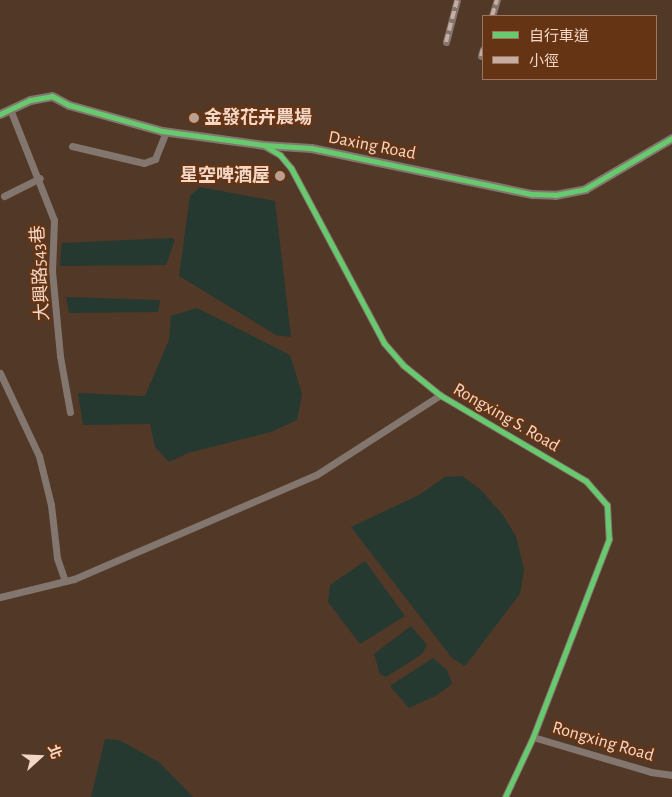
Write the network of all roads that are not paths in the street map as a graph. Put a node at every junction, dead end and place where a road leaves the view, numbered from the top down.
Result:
1 (458, 0) edge
2 (496, 0) edge
3 (492, 15) edge
4 (446, 42) dead end
5 (10, 109) junction
6 (0, 114) edge
7 (166, 132) junction
8 (672, 138) edge
9 (72, 146) dead end
10 (264, 146) junction
11 (40, 178) junction
12 (4, 196) dead end
13 (0, 373) edge
14 (440, 395) junction
15 (70, 412) dead end
16 (65, 581) junction
17 (0, 597) edge
18 (533, 737) junction
19 (672, 775) edge
20 (505, 797) edge

1 - 4 street
2 - 3 street
5 - 6 street, Daxing Road
5 - 7 street, Daxing Road
5 - 11 street, 大興路543巷
7 - 9 street
7 - 10 street, Daxing Road
8 - 10 street, Daxing Road
10 - 14 street, Rongxing S. Road
11 - 12 street
11 - 15 street, 大興路543巷
13 - 16 street
14 - 16 street
14 - 18 street, Rongxing S. Road
16 - 17 street
18 - 19 street, Rongxing Road
18 - 20 street, Rongxing Road

